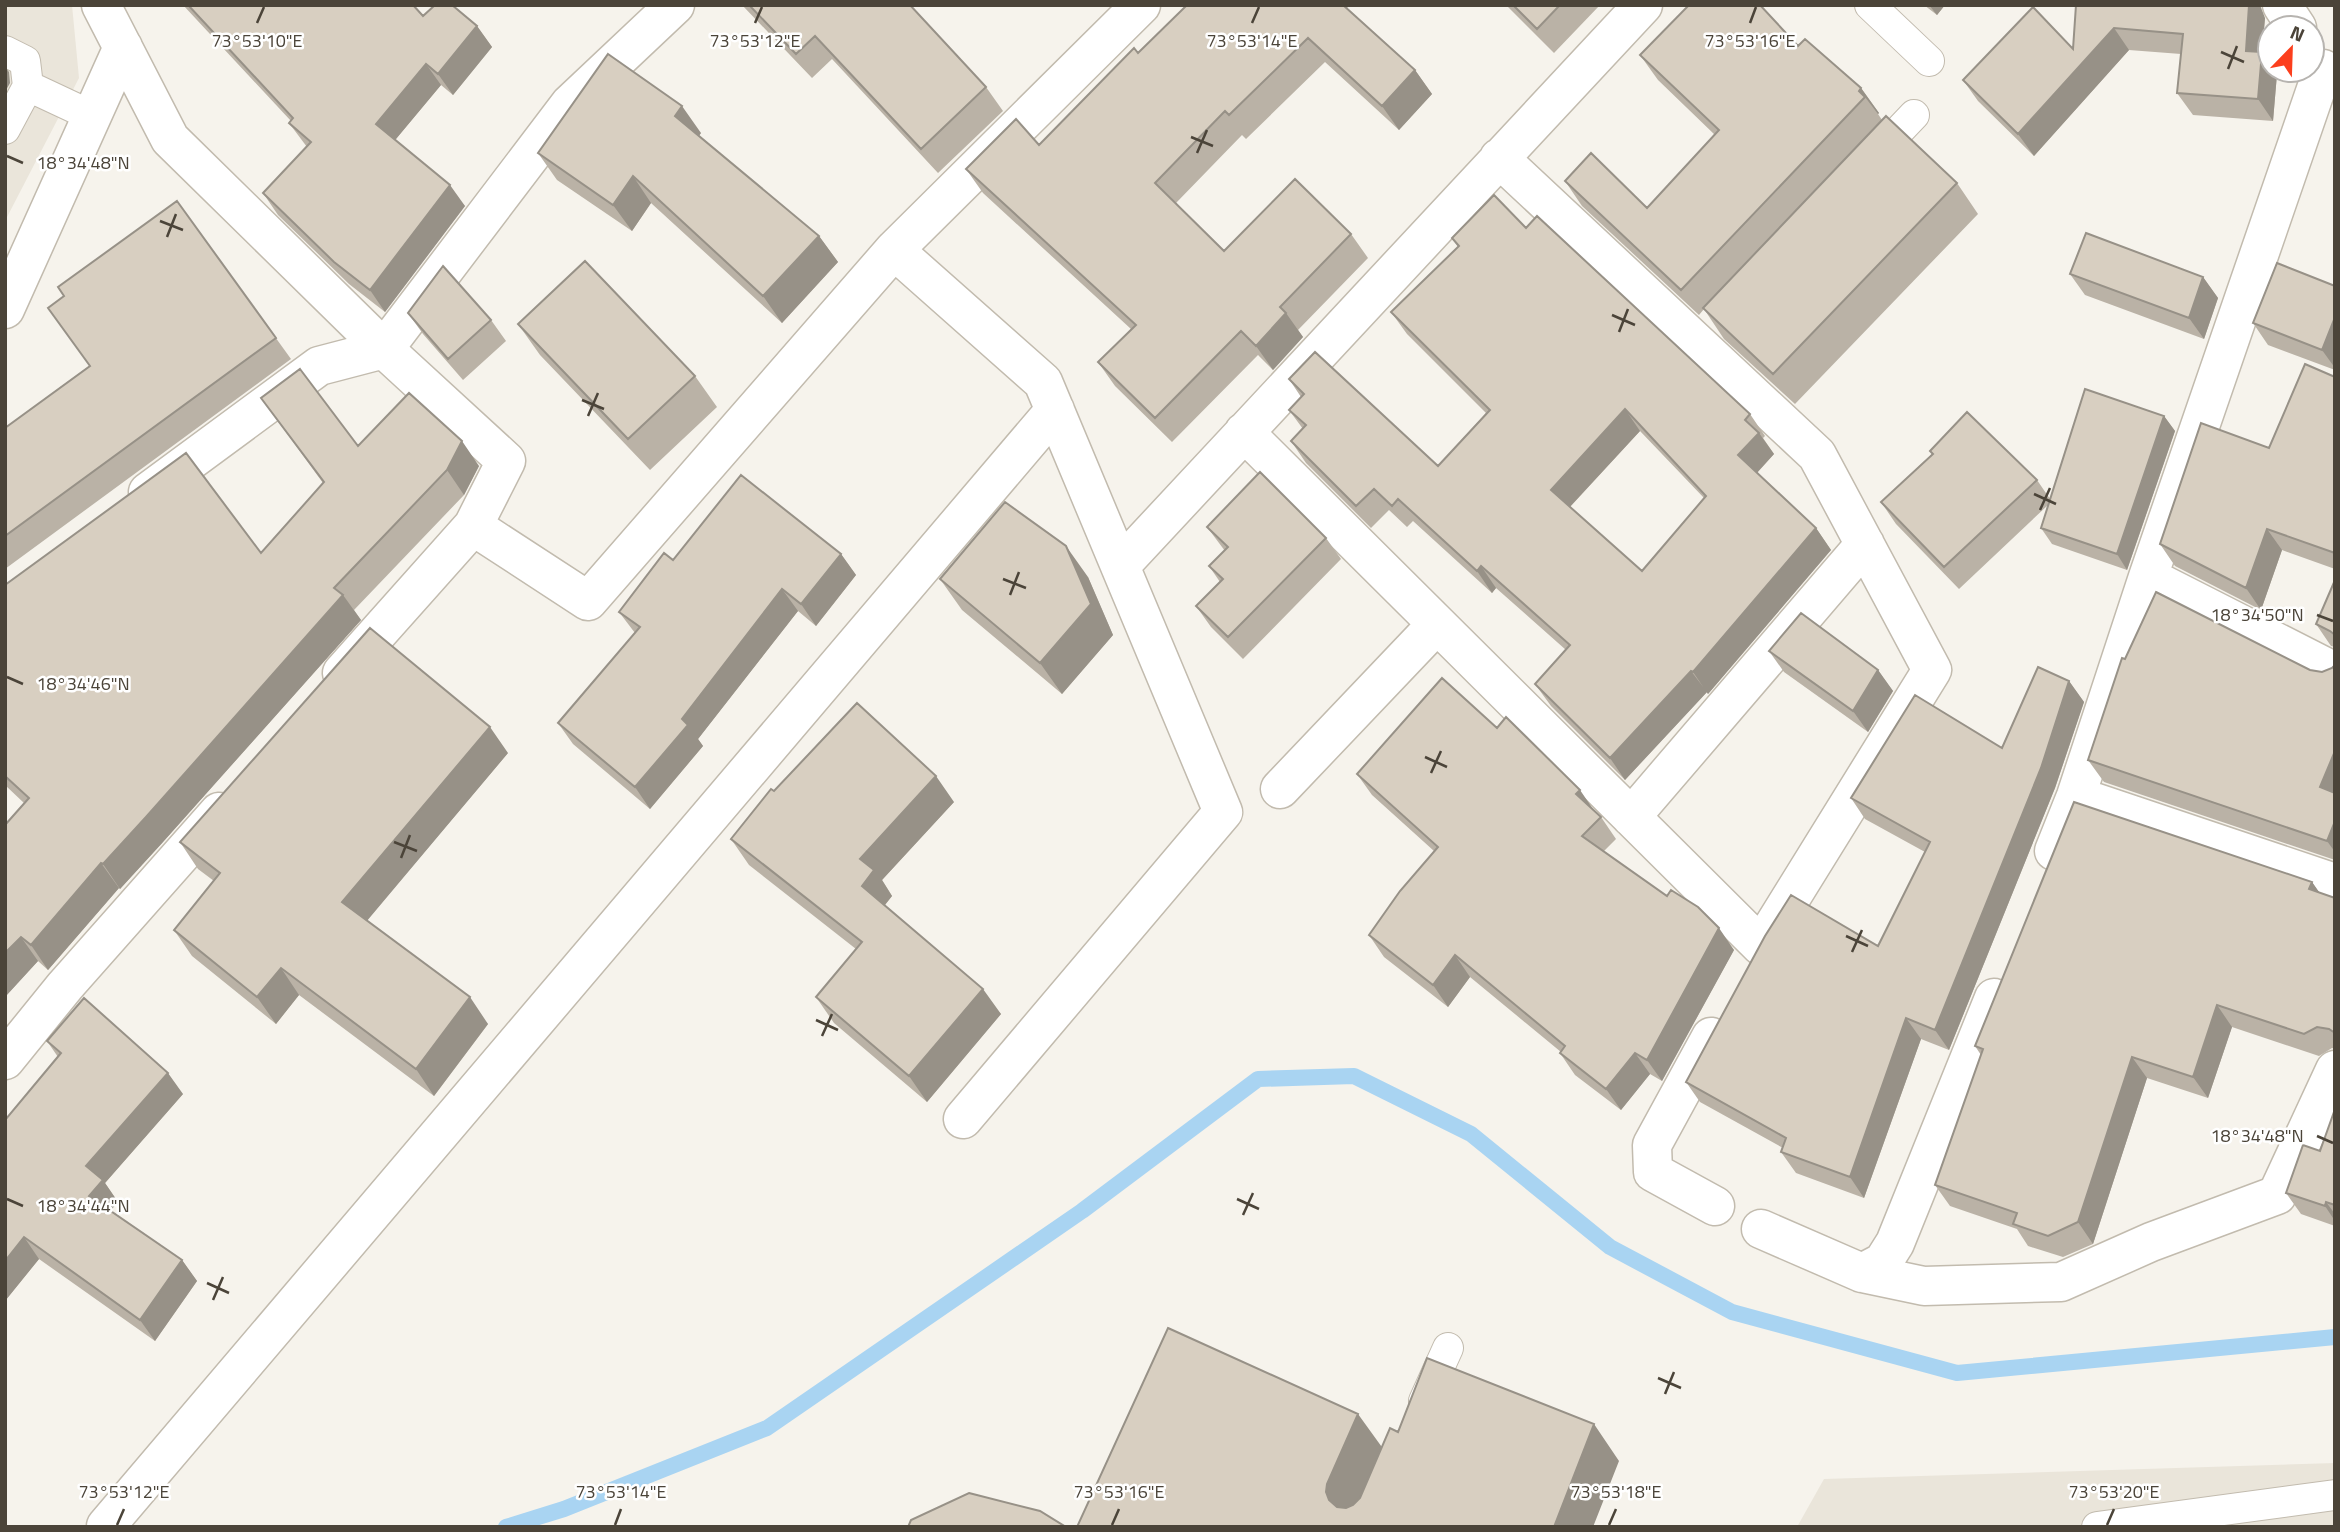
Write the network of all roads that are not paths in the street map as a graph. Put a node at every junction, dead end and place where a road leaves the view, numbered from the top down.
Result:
1 (102, 5) edge
2 (675, 5) edge
3 (1141, 5) edge
4 (1643, 5) edge
5 (1870, 5) edge
6 (123, 47) junction
7 (5, 51) edge
8 (1929, 61) dead end
9 (2317, 84) edge
10 (28, 86) junction
11 (1914, 115) dead end
12 (92, 116) junction
13 (5, 130) edge
14 (1499, 158) junction
15 (1856, 175) edge
16 (894, 250) junction
17 (5, 309) edge
18 (384, 349) junction
19 (1055, 410) junction
20 (1244, 432) junction
21 (117, 514) edge
22 (473, 526) junction
23 (1865, 544) junction
24 (1120, 566) junction
25 (2148, 577) junction
26 (1437, 624) junction
27 (2335, 672) edge
28 (315, 704) edge
29 (241, 787) edge
30 (1280, 789) dead end
31 (2076, 796) junction
32 (1631, 817) junction
33 (2335, 883) edge
34 (2040, 885) edge
35 (1761, 946) junction
36 (2009, 962) edge
37 (5, 1060) edge
38 (2335, 1070) edge
39 (963, 1119) dead end
40 (1715, 1206) dead end
41 (1761, 1229) dead end
42 (1862, 1273) junction
43 (1448, 1348) dead end
44 (1414, 1424) edge
45 (2335, 1495) edge
46 (106, 1526) edge
47 (2097, 1527) edge

1 - 6 street
2 - 18 street
3 - 16 street
4 - 14 street
5 - 8 lane
6 - 12 street
6 - 18 street
7 - 10 lane
9 - 25 street
10 - 12 lane
10 - 13 lane
11 - 15 lane
12 - 17 street
14 - 20 street
14 - 23 street
16 - 19 street
16 - 22 street
18 - 21 street
18 - 22 street
19 - 24 street
19 - 46 street
20 - 24 street
20 - 26 street
22 - 28 street
23 - 32 street
23 - 35 street
24 - 39 street
25 - 27 street
25 - 31 street
26 - 30 street
26 - 32 street
29 - 37 street
31 - 33 street
31 - 34 street
32 - 35 street
35 - 40 street
36 - 42 street
38 - 42 street
41 - 42 street
43 - 44 lane
45 - 47 lane

